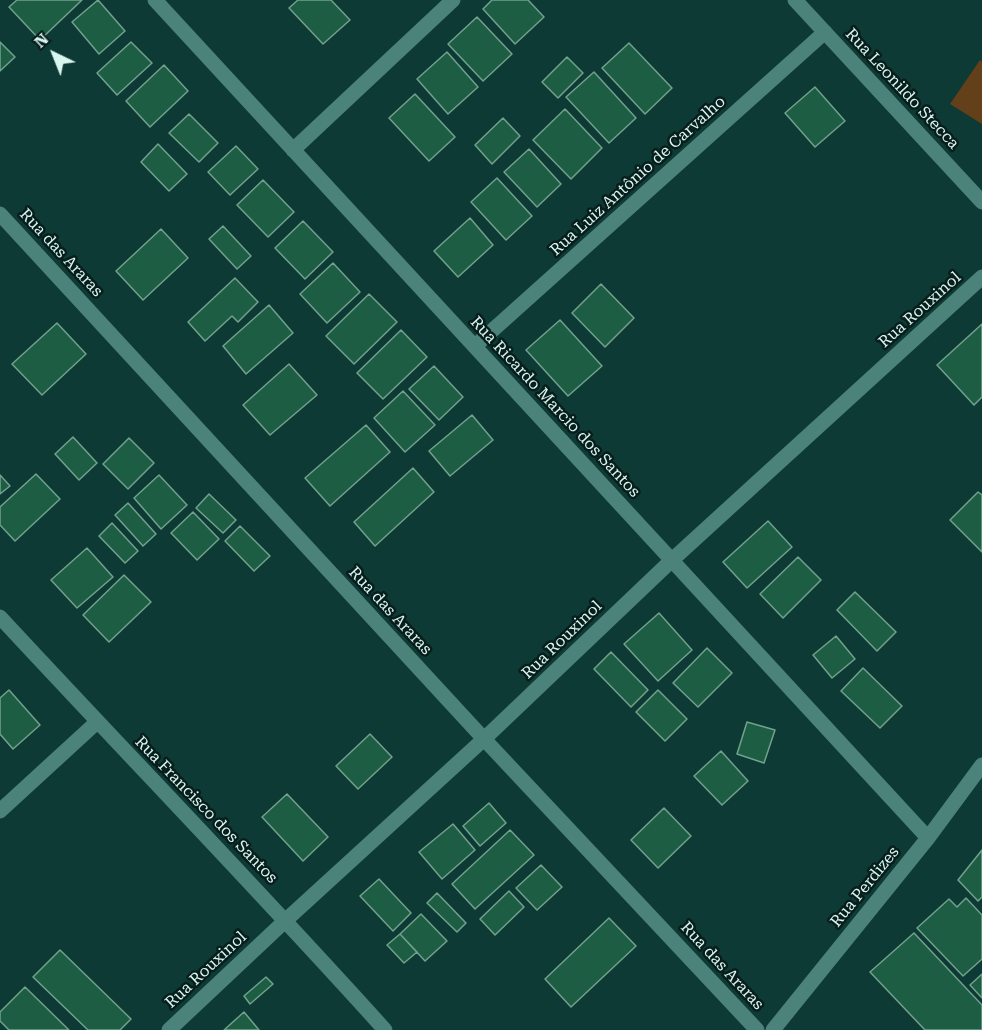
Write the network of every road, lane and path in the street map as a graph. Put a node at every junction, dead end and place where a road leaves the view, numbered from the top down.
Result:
1 (155, 0) edge
2 (453, 0) edge
3 (795, 0) edge
4 (825, 32) junction
5 (293, 150) junction
6 (982, 202) edge
7 (0, 214) edge
8 (982, 277) edge
9 (475, 346) junction
10 (672, 560) junction
11 (0, 617) edge
12 (97, 722) junction
13 (483, 739) junction
14 (982, 765) edge
15 (0, 812) edge
16 (928, 837) junction
17 (286, 920) junction
18 (169, 1030) edge
19 (385, 1030) edge
20 (757, 1030) edge
21 (773, 1030) edge

1 - 5 street, Rua Ricardo Marcio dos Santos
2 - 5 street
3 - 4 street, Rua Leonildo Stecca
4 - 6 street, Rua Leonildo Stecca
4 - 9 street, Rua Luiz Antônio de Carvalho
5 - 9 street, Rua Ricardo Marcio dos Santos
7 - 13 street, Rua das Araras
8 - 10 street, Rua Rouxinol
9 - 10 street, Rua Ricardo Marcio dos Santos
10 - 13 street, Rua Rouxinol
10 - 16 street, Rua Ricardo Marcio dos Santos
11 - 12 street, Rua Francisco dos Santos
12 - 15 street
12 - 17 street, Rua Francisco dos Santos
13 - 17 street, Rua Rouxinol
13 - 20 street, Rua das Araras
14 - 16 street, Rua Perdizes
16 - 21 street, Rua Perdizes
17 - 18 street, Rua Rouxinol
17 - 19 street, Rua Francisco dos Santos

